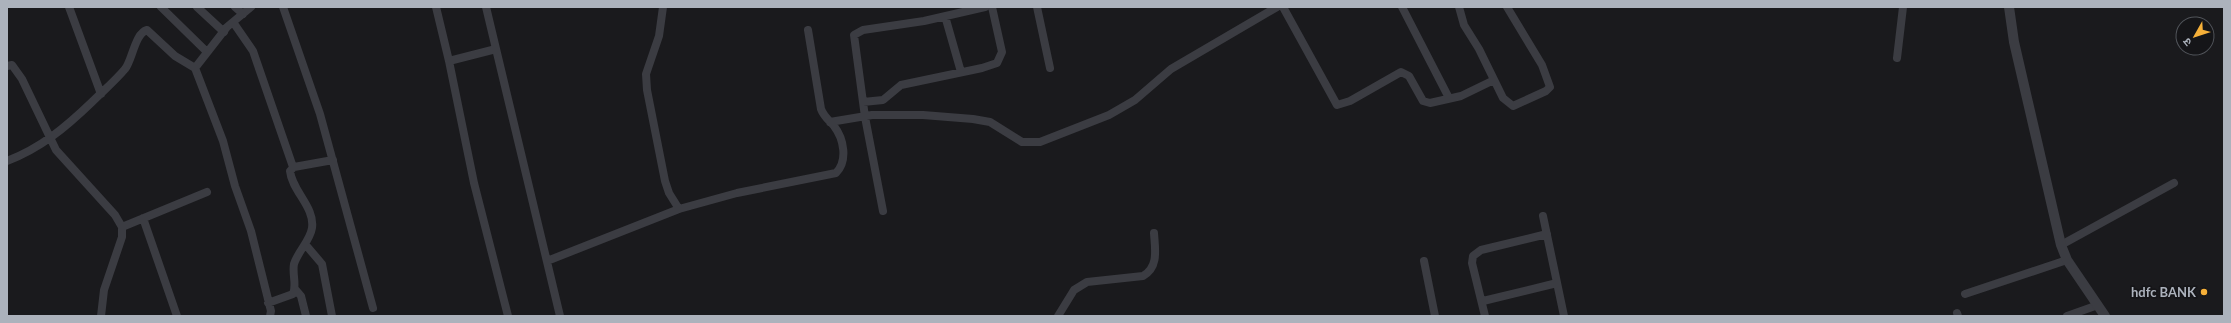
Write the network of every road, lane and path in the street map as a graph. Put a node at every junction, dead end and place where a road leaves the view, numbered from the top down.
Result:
1 (69, 7) edge
2 (161, 7) edge
3 (197, 7) edge
4 (235, 7) edge
5 (251, 7) edge
6 (283, 7) edge
7 (436, 7) edge
8 (486, 7) edge
9 (663, 7) edge
10 (986, 7) edge
11 (992, 7) edge
12 (1037, 7) edge
13 (1277, 7) edge
14 (1283, 7) edge
15 (1402, 7) edge
16 (1459, 7) edge
17 (1507, 7) edge
18 (1902, 7) edge
19 (2009, 7) edge
20 (243, 14) junction
21 (945, 16) junction
22 (233, 22) junction
23 (808, 30) dead end
24 (224, 32) junction
25 (496, 49) junction
26 (207, 52) junction
27 (1897, 58) dead end
28 (449, 61) junction
29 (7, 66) edge
30 (195, 68) junction
31 (1050, 68) dead end
32 (961, 72) junction
33 (1494, 80) junction
34 (101, 94) junction
35 (1449, 98) junction
36 (863, 102) junction
37 (865, 117) junction
38 (830, 122) junction
39 (50, 140) junction
40 (333, 160) junction
41 (7, 161) edge
42 (293, 167) junction
43 (2174, 183) dead end
44 (207, 192) dead end
45 (679, 209) junction
46 (883, 211) dead end
47 (1543, 216) dead end
48 (143, 218) junction
49 (122, 227) junction
50 (1154, 233) dead end
51 (1547, 234) junction
52 (305, 244) junction
53 (2061, 245) junction
54 (2067, 260) junction
55 (547, 261) junction
56 (1424, 261) dead end
57 (1557, 283) junction
58 (295, 290) junction
59 (1965, 294) dead end
60 (1483, 301) junction
61 (268, 303) junction
62 (2098, 305) junction
63 (373, 308) dead end
64 (101, 316) edge
65 (177, 316) edge
66 (270, 316) edge
67 (306, 316) edge
68 (332, 316) edge
69 (508, 316) edge
70 (560, 316) edge
71 (1058, 316) edge
72 (1435, 316) edge
73 (1485, 316) edge
74 (1564, 316) edge
75 (2067, 316) edge
76 (2105, 316) edge

1 - 34 street
2 - 26 street
3 - 24 street
4 - 20 street
5 - 20 street
6 - 40 street
7 - 28 street
8 - 25 street
9 - 45 street
10 - 21 street
11 - 32 street
12 - 31 street
13 - 37 street
14 - 35 street
15 - 35 street
16 - 33 street
17 - 33 street
18 - 27 street
19 - 53 street
20 - 22 street
21 - 32 street
21 - 36 street
22 - 24 street
22 - 42 street
23 - 38 street
24 - 26 street
25 - 28 street
25 - 55 street
26 - 30 street
28 - 69 street
29 - 39 street
30 - 34 street
30 - 61 street
32 - 36 street
33 - 35 street
34 - 39 street
36 - 37 street
37 - 38 street
37 - 46 street
38 - 45 street
39 - 41 street
39 - 49 street
40 - 42 street
40 - 63 street
42 - 52 street
43 - 53 street
44 - 48 street
45 - 55 street
47 - 51 street
48 - 49 street
48 - 65 street
49 - 64 street
50 - 71 street
51 - 57 street
51 - 60 street
52 - 58 street
52 - 68 street
53 - 54 street
54 - 59 street
54 - 62 street
55 - 70 street
56 - 72 street
57 - 60 street
57 - 74 street
58 - 61 street
58 - 67 street
60 - 73 street
61 - 66 street
62 - 75 street
62 - 76 street

